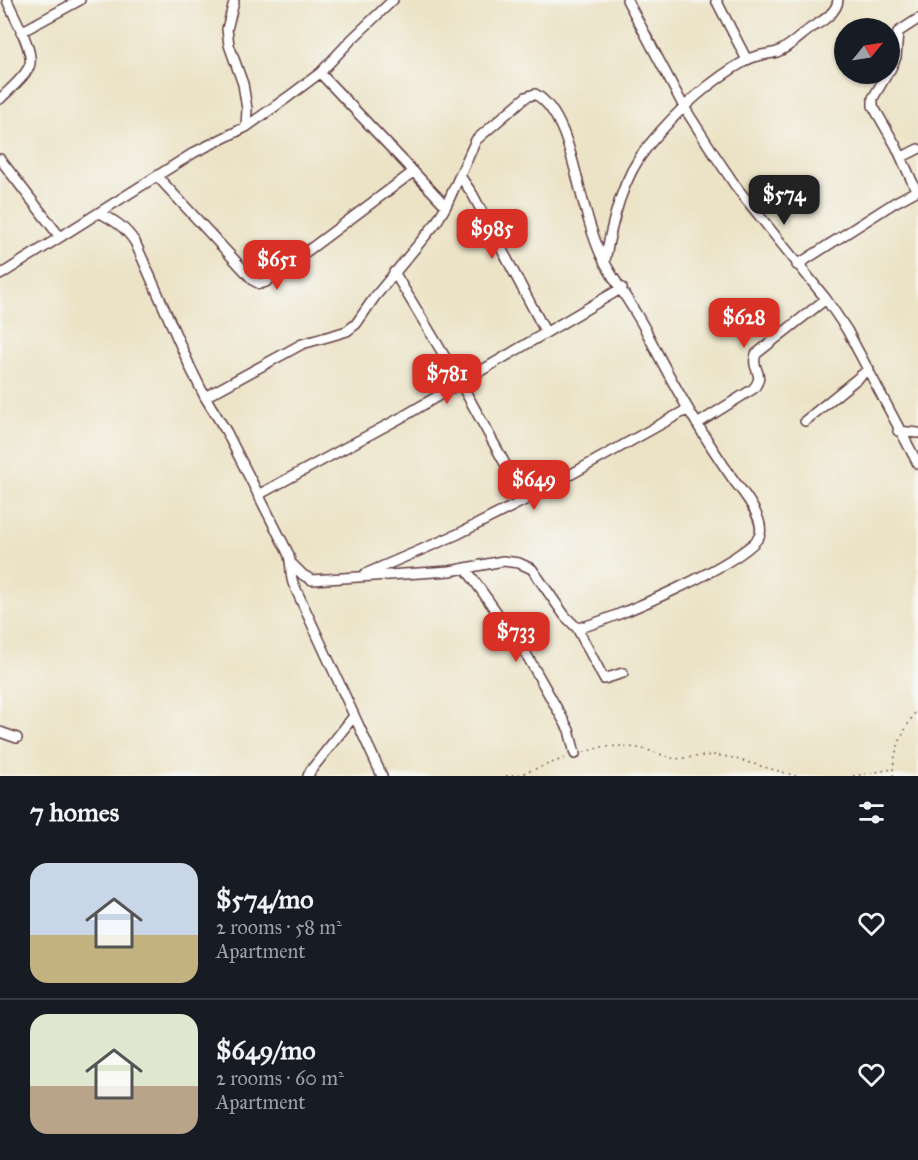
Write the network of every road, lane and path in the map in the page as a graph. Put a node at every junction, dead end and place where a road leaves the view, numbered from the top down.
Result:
1 (7, 0) edge
2 (80, 0) edge
3 (393, 0) edge
4 (627, 0) edge
5 (716, 0) edge
6 (838, 0) edge
7 (234, 2) dead end
8 (918, 19) edge
9 (900, 31) edge
10 (21, 32) junction
11 (747, 60) junction
12 (320, 73) junction
13 (881, 84) edge
14 (0, 99) edge
15 (684, 107) junction
16 (246, 127) junction
17 (918, 149) edge
18 (902, 157) junction
19 (0, 159) edge
20 (413, 172) junction
21 (157, 176) junction
22 (460, 176) junction
23 (917, 190) edge
24 (446, 206) junction
25 (100, 213) junction
26 (60, 237) junction
27 (605, 263) junction
28 (797, 265) junction
29 (394, 272) junction
30 (0, 275) edge
31 (621, 288) junction
32 (825, 299) junction
33 (546, 331) junction
34 (868, 369) junction
35 (460, 382) junction
36 (206, 397) junction
37 (688, 409) junction
38 (805, 421) dead end
39 (697, 424) junction
40 (898, 431) junction
41 (918, 433) edge
42 (918, 464) edge
43 (258, 495) junction
44 (525, 500) junction
45 (292, 564) junction
46 (466, 569) junction
47 (360, 576) junction
48 (577, 627) junction
49 (623, 673) dead end
50 (918, 708) edge
51 (354, 716) junction
52 (0, 732) edge
53 (17, 738) dead end
54 (575, 754) junction
55 (892, 769) junction
56 (308, 776) edge
57 (382, 776) edge
58 (506, 776) edge
59 (796, 776) edge
60 (854, 776) edge
61 (893, 776) edge

1 - 10 street
2 - 10 street
3 - 12 street
4 - 15 street
5 - 11 street
6 - 11 street
7 - 16 street
8 - 9 street
10 - 14 street
11 - 15 street
12 - 16 street
12 - 20 street
13 - 18 street
15 - 27 street
15 - 28 street
16 - 21 street
17 - 18 street
18 - 23 street
19 - 26 street
20 - 21 street
20 - 24 street
21 - 25 street
22 - 24 street
22 - 27 street
22 - 33 street
23 - 28 street
24 - 29 street
25 - 26 street
25 - 36 street
26 - 30 street
27 - 31 street
28 - 32 street
29 - 35 street
29 - 36 street
31 - 33 street
31 - 37 street
32 - 34 street
32 - 39 street
33 - 35 street
34 - 38 street
34 - 40 street
35 - 43 street
35 - 44 street
36 - 43 street
37 - 39 street
37 - 44 street
39 - 48 street
40 - 41 street
40 - 42 street
43 - 45 street
44 - 47 street
45 - 47 street
45 - 51 street
46 - 47 street
46 - 48 street
46 - 54 street
48 - 49 street
50 - 55 path
51 - 56 street
51 - 57 street
52 - 53 street
54 - 58 path
54 - 59 path
55 - 60 path
55 - 61 path

